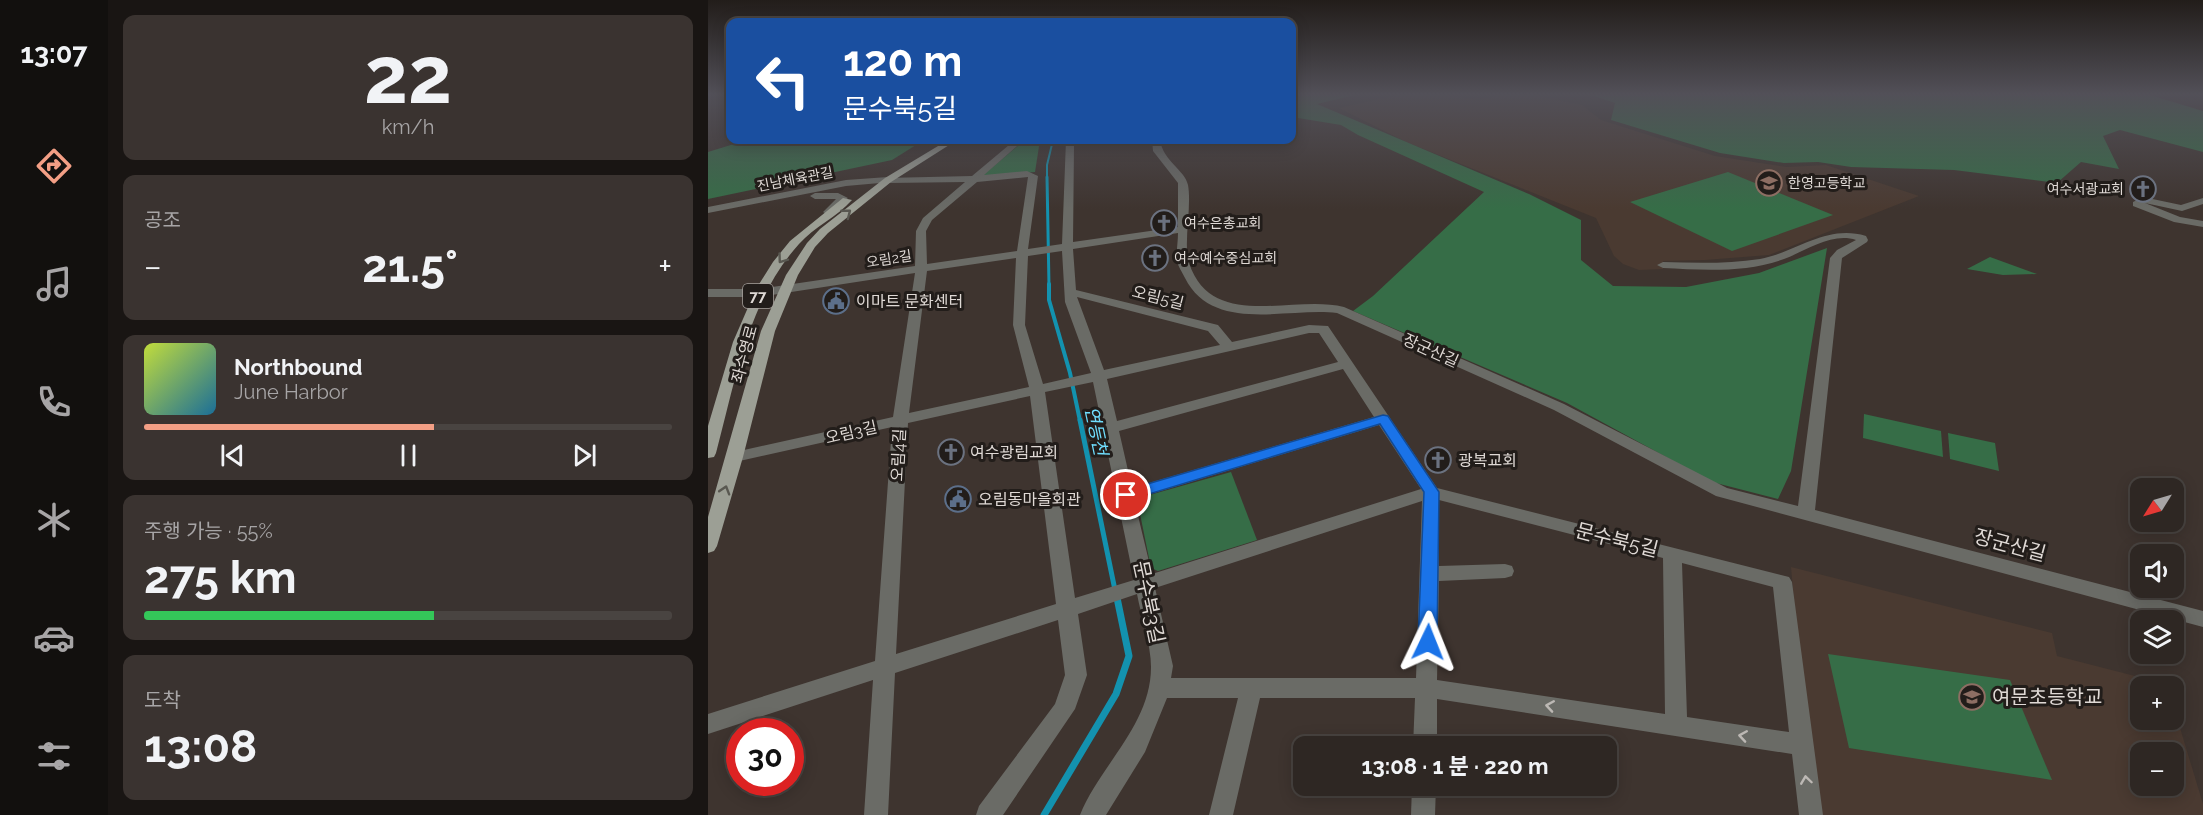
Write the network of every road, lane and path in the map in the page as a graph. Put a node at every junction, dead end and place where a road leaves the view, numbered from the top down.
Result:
1 (933, 144) edge
2 (946, 144) edge
3 (1015, 144) edge
4 (1070, 144) edge
5 (1156, 144) edge
6 (974, 179) junction
7 (873, 180) junction
8 (888, 180) junction
9 (782, 196) junction
10 (2203, 201) edge
11 (708, 210) edge
12 (2203, 224) edge
13 (810, 228) junction
14 (1182, 229) junction
15 (1066, 247) junction
16 (1023, 254) junction
17 (1663, 265) dead end
18 (921, 269) junction
19 (784, 290) junction
20 (1070, 291) junction
21 (759, 293) junction
22 (708, 294) edge
23 (1209, 300) junction
24 (1214, 328) junction
25 (768, 331) junction
26 (744, 336) junction
27 (1228, 347) junction
28 (1347, 364) junction
29 (1099, 376) junction
30 (1037, 390) junction
31 (1383, 419) junction
32 (900, 421) junction
33 (1110, 428) junction
34 (708, 453) edge
35 (735, 457) junction
36 (1431, 492) junction
37 (1126, 495) junction
38 (1806, 514) junction
39 (708, 546) edge
40 (1672, 554) junction
41 (1505, 571) dead end
42 (1429, 574) junction
43 (1145, 584) junction
44 (1068, 608) junction
45 (2203, 619) edge
46 (886, 667) junction
47 (1251, 687) junction
48 (1159, 688) junction
49 (1426, 688) junction
50 (708, 724) edge
51 (1676, 725) junction
52 (1425, 736) edge
53 (1801, 744) junction
54 (1424, 796) edge
55 (876, 815) edge
56 (988, 815) edge
57 (1092, 815) edge
58 (1221, 815) edge
59 (1423, 815) edge
60 (1811, 815) edge

1 - 7 main road, 좌수영로 / 77
2 - 8 main road, 좌수영로 / 77
3 - 6 street, 오림4길
4 - 15 street
5 - 14 street
6 - 8 street, 진남체육관길
6 - 16 street, 진남체육관길
6 - 18 street, 오림4길
7 - 8 street, 진남체육관길
7 - 9 street, 진남체육관길
7 - 13 main road, 좌수영로 / 77
19 -> 8 main road, 좌수영로 / 77
9 - 11 street, 진남체육관길
9 - 13 street
10 - 12 street
13 -> 21 main road, 좌수영로 / 77
14 - 15 street
14 - 23 street
15 - 16 street, 오림2길
15 - 20 street
16 - 18 street, 오림2길
16 - 30 street
17 - 38 street
18 - 19 street, 오림2길
18 - 32 street, 오림4길
19 - 21 street, 오림2길
19 - 25 main road, 좌수영로 / 77
20 - 24 street, 오림5길
20 - 29 street
21 - 22 street, 오림2길
21 - 26 main road, 좌수영로 / 77
23 - 24 street
23 - 38 street, 장군산길
24 - 27 street
25 - 26 main road
25 - 35 main road, 좌수영로 / 77
26 - 34 main road, 좌수영로 / 77
27 - 28 street
27 - 29 street
28 - 31 street
28 - 33 street
29 - 30 street, 오림3길
29 - 33 street, 문수북3길
30 - 32 street, 오림3길
30 - 44 street
31 - 36 street
31 - 37 street
32 - 35 street, 오림3길
32 - 46 street, 오림4길
33 - 37 street, 문수북3길
39 -> 35 main road, 좌수영로 / 77
36 - 40 street, 문수북5길
36 - 42 street
36 - 43 street
37 - 43 street, 문수북3길
38 - 45 street, 장군산길
40 - 51 street, 문수북5길
40 - 53 street
41 - 42 street
42 - 49 street
43 - 44 street
43 - 48 street, 문수북3길
44 - 46 street
44 - 56 street
46 - 50 street
46 - 55 street, 오림4길
47 - 48 street
47 - 49 street
47 - 58 street
48 - 57 street, 문수북3길
51 -> 49 street
49 - 52 street
53 -> 51 street
60 -> 53 street
54 - 59 street

